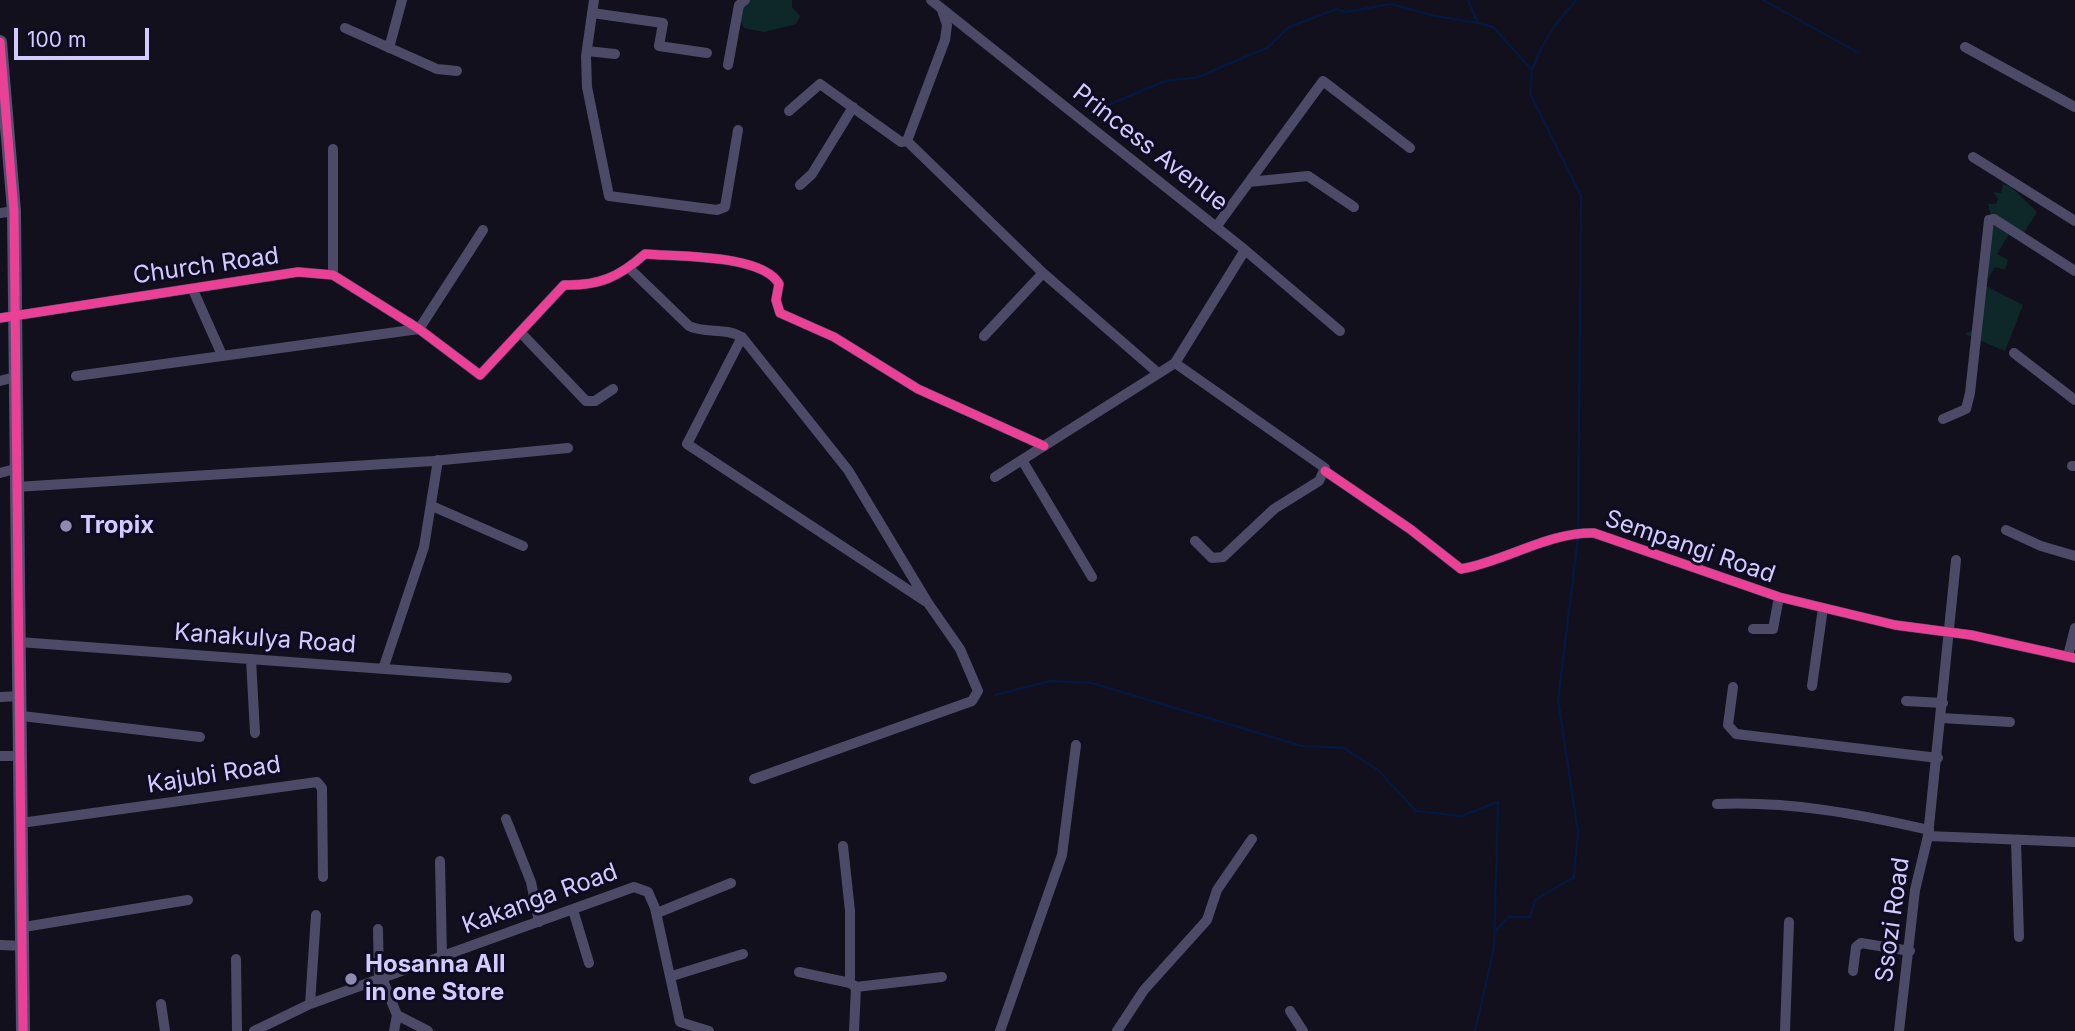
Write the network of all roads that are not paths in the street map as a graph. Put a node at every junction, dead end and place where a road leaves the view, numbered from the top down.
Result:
1 (402, 0) edge
2 (594, 0) edge
3 (745, 0) edge
4 (931, 0) edge
5 (942, 9) junction
6 (592, 13) junction
7 (345, 28) dead end
8 (0, 42) edge
9 (1965, 47) dead end
10 (389, 48) junction
11 (587, 51) junction
12 (707, 53) dead end
13 (615, 54) dead end
14 (729, 65) dead end
15 (457, 71) dead end
16 (853, 107) junction
17 (2075, 107) edge
18 (789, 111) dead end
19 (738, 130) dead end
20 (907, 141) junction
21 (1410, 148) dead end
22 (333, 149) dead end
23 (1973, 158) dead end
24 (1249, 182) junction
25 (800, 185) dead end
26 (1354, 207) dead end
27 (7, 212) edge
28 (2075, 221) edge
29 (1216, 227) junction
30 (483, 230) dead end
31 (1245, 250) junction
32 (629, 268) junction
33 (2075, 271) edge
34 (1043, 273) junction
35 (333, 275) junction
36 (193, 290) junction
37 (7, 317) edge
38 (419, 329) junction
39 (1340, 331) dead end
40 (521, 333) junction
41 (742, 337) junction
42 (984, 337) dead end
43 (2014, 353) dead end
44 (222, 355) junction
45 (1174, 363) junction
46 (1158, 373) junction
47 (76, 376) dead end
48 (7, 379) edge
49 (613, 388) dead end
50 (2075, 400) edge
51 (1943, 419) dead end
52 (1044, 446) junction
53 (568, 449) dead end
54 (438, 460) junction
55 (1022, 460) junction
56 (15, 469) junction
57 (1325, 471) junction
58 (0, 473) edge
59 (995, 477) dead end
60 (16, 488) junction
61 (432, 506) junction
62 (2006, 530) dead end
63 (1195, 541) dead end
64 (523, 546) dead end
65 (2075, 556) edge
66 (1956, 560) dead end
67 (1092, 576) dead end
68 (1779, 597) junction
69 (928, 603) junction
70 (1823, 608) junction
71 (2075, 628) edge
72 (1753, 629) dead end
73 (1949, 632) junction
74 (19, 642) junction
75 (2071, 657) edge
76 (251, 659) junction
77 (383, 669) junction
78 (507, 678) dead end
79 (1812, 686) dead end
80 (1733, 687) dead end
81 (21, 696) junction
82 (0, 697) edge
83 (1906, 701) dead end
84 (1943, 703) junction
85 (22, 716) junction
86 (1941, 718) junction
87 (2010, 722) dead end
88 (254, 733) dead end
89 (200, 737) dead end
90 (1076, 745) dead end
91 (0, 756) edge
92 (22, 756) junction
93 (1938, 758) junction
94 (754, 779) dead end
95 (1717, 804) dead end
96 (506, 818) dead end
97 (21, 823) junction
98 (1928, 833) junction
99 (1252, 839) dead end
100 (2016, 840) junction
101 (2075, 842) edge
102 (843, 846) dead end
103 (440, 861) dead end
104 (323, 877) dead end
105 (731, 883) dead end
106 (188, 900) dead end
107 (573, 910) junction
108 (657, 913) junction
109 (316, 915) dead end
110 (539, 922) junction
111 (1789, 922) dead end
112 (24, 927) junction
113 (379, 929) dead end
114 (2019, 937) dead end
115 (0, 945) edge
116 (24, 946) junction
117 (1910, 951) junction
118 (743, 954) dead end
119 (442, 956) junction
120 (236, 958) dead end
121 (589, 963) dead end
122 (1853, 971) dead end
123 (799, 972) dead end
124 (672, 976) junction
125 (942, 977) dead end
126 (381, 979) junction
127 (853, 985) junction
128 (161, 1004) dead end
129 (310, 1004) junction
130 (1290, 1011) dead end
131 (397, 1015) junction
132 (679, 1027) edge
133 (265, 1029) edge
134 (23, 1031) edge
135 (165, 1031) edge
136 (237, 1031) edge
137 (254, 1031) edge
138 (394, 1031) edge
139 (428, 1031) edge
140 (709, 1031) edge
141 (853, 1031) edge
142 (1000, 1031) edge
143 (1117, 1031) edge
144 (1303, 1031) edge
145 (1785, 1031) edge
146 (1899, 1031) edge

1 - 10 street
2 - 6 street
3 - 14 street
4 - 5 street, Princess Avenue
5 - 20 street
5 - 29 street, Princess Avenue
6 - 11 street
6 - 12 street
7 - 10 street
8 - 27 street
9 - 17 street
10 - 15 street
11 - 13 street
11 - 19 street
16 - 18 street
16 - 20 street
16 - 25 street
20 - 34 street
21 - 24 street
22 - 35 street
23 - 28 street
24 - 26 street
24 - 29 street
27 - 37 street
29 - 31 street, Princess Avenue
30 - 38 street
31 - 39 street, Princess Avenue
31 - 45 street
32 - 40 street, Church Road
32 - 41 street
32 - 52 street, Church Road
33 - 51 street
34 - 42 street
34 - 46 street
35 - 36 street, Church Road
35 - 38 street, Church Road
36 - 37 street, Church Road
36 - 44 street
37 - 48 street
38 - 40 street, Church Road
38 - 44 street
40 - 49 street
41 - 69 street
41 - 69 street
43 - 50 street
44 - 47 street
45 - 46 street
45 - 57 street
46 - 52 street
48 - 56 street
52 - 55 street
53 - 54 street
54 - 60 street
54 - 61 street
55 - 59 street
55 - 67 street
56 - 58 street
56 - 60 street
57 - 63 street
57 - 68 street, Sempangi Road
60 - 74 street
61 - 64 street
61 - 77 street
62 - 65 street
66 - 73 street
68 - 70 street, Sempangi Road
68 - 72 street
69 - 94 street
70 - 73 street, Sempangi Road
70 - 79 street
71 - 75 street
73 - 75 street, Sempangi Road
73 - 84 street
74 - 76 street, Kanakulya Road
74 - 81 street
76 - 77 street, Kanakulya Road
76 - 88 street
77 - 78 street, Kanakulya Road
80 - 93 street
81 - 82 street
81 - 85 street
83 - 84 street
84 - 86 street
85 - 89 street
85 - 92 street
86 - 87 street
86 - 93 street
90 - 142 street
91 - 92 street
92 - 97 street
93 - 98 street
95 - 98 street
96 - 110 street
97 - 104 street, Kajubi Road
97 - 112 street
98 - 100 street, Ssozi Road
98 - 117 street, Ssozi Road
99 - 143 street
100 - 101 street, Ssozi Road
100 - 114 street
102 - 127 street
103 - 119 street
105 - 108 street
106 - 112 street
107 - 108 street, Kakanga Road
107 - 110 street, Kakanga Road
107 - 121 street
108 - 124 street, Kakanga Road
109 - 129 street
110 - 119 street, Kakanga Road
111 - 145 street
112 - 116 street
113 - 126 street
115 - 116 street
116 - 134 street
117 - 122 street
117 - 146 street, Ssozi Road
118 - 124 street
119 - 126 street, Kakanga Road
120 - 136 street
123 - 127 street
124 - 132 street, Kakanga Road
125 - 127 street
126 - 129 street, Kakanga Road
126 - 131 street
127 - 141 street
128 - 135 street
129 - 133 street, Kakanga Road
130 - 144 street
131 - 138 street
131 - 139 street
132 - 140 street, Kakanga Road
133 - 137 street, Kakanga Road

